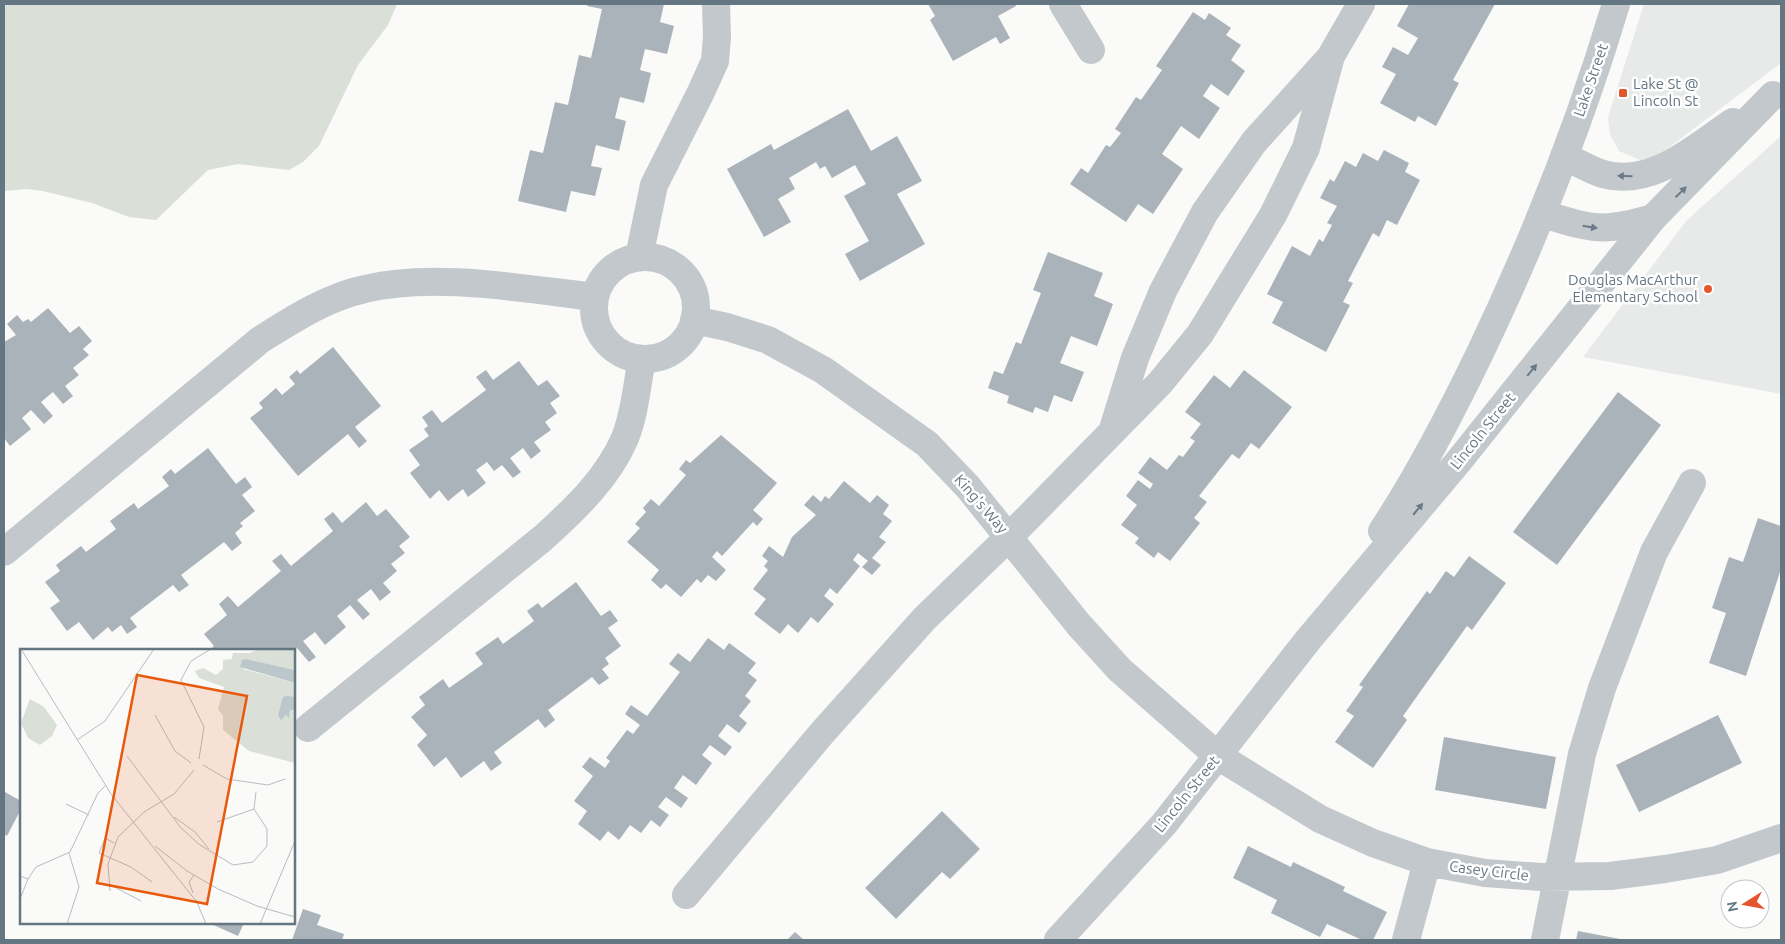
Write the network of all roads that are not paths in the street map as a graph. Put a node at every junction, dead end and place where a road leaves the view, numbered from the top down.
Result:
1 (716, 4) edge
2 (1063, 4) edge
3 (1361, 4) edge
4 (1616, 4) edge
5 (1090, 50) dead end
6 (1331, 56) junction
7 (1777, 92) edge
8 (1564, 156) junction
9 (1543, 214) junction
10 (1653, 218) junction
11 (638, 257) junction
12 (595, 297) junction
13 (694, 320) junction
14 (642, 359) junction
15 (1112, 430) junction
16 (1692, 483) dead end
17 (1010, 536) junction
18 (4, 552) edge
19 (1308, 640) junction
20 (308, 728) dead end
21 (1218, 756) junction
22 (1780, 834) edge
23 (1427, 862) junction
24 (1559, 876) junction
25 (686, 895) dead end
26 (1058, 940) edge
27 (1406, 940) edge
28 (1545, 940) edge

1 - 11 street
2 - 5 street
3 - 6 street
4 - 8 street, Lake Street
6 - 15 street
6 - 15 street
7 -> 8 street, Lincoln Street
10 -> 7 street, Lincoln Street
8 - 9 street, Lincoln Street
9 -> 10 street, Lincoln Street
9 - 19 street, Lincoln Street
19 -> 10 street, Lincoln Street
11 - 12 street
11 - 13 street
12 - 14 street
12 - 18 street
13 - 14 street
13 - 17 street, King's Way
14 - 20 street
15 - 17 street
16 - 24 street
17 - 21 street, King's Way
17 - 25 street
19 - 21 street, Lincoln Street
21 - 23 street, Casey Circle
21 - 26 street, Lincoln Street
22 - 24 street, Casey Circle
23 - 24 street, Casey Circle
23 - 27 street
24 - 28 street

